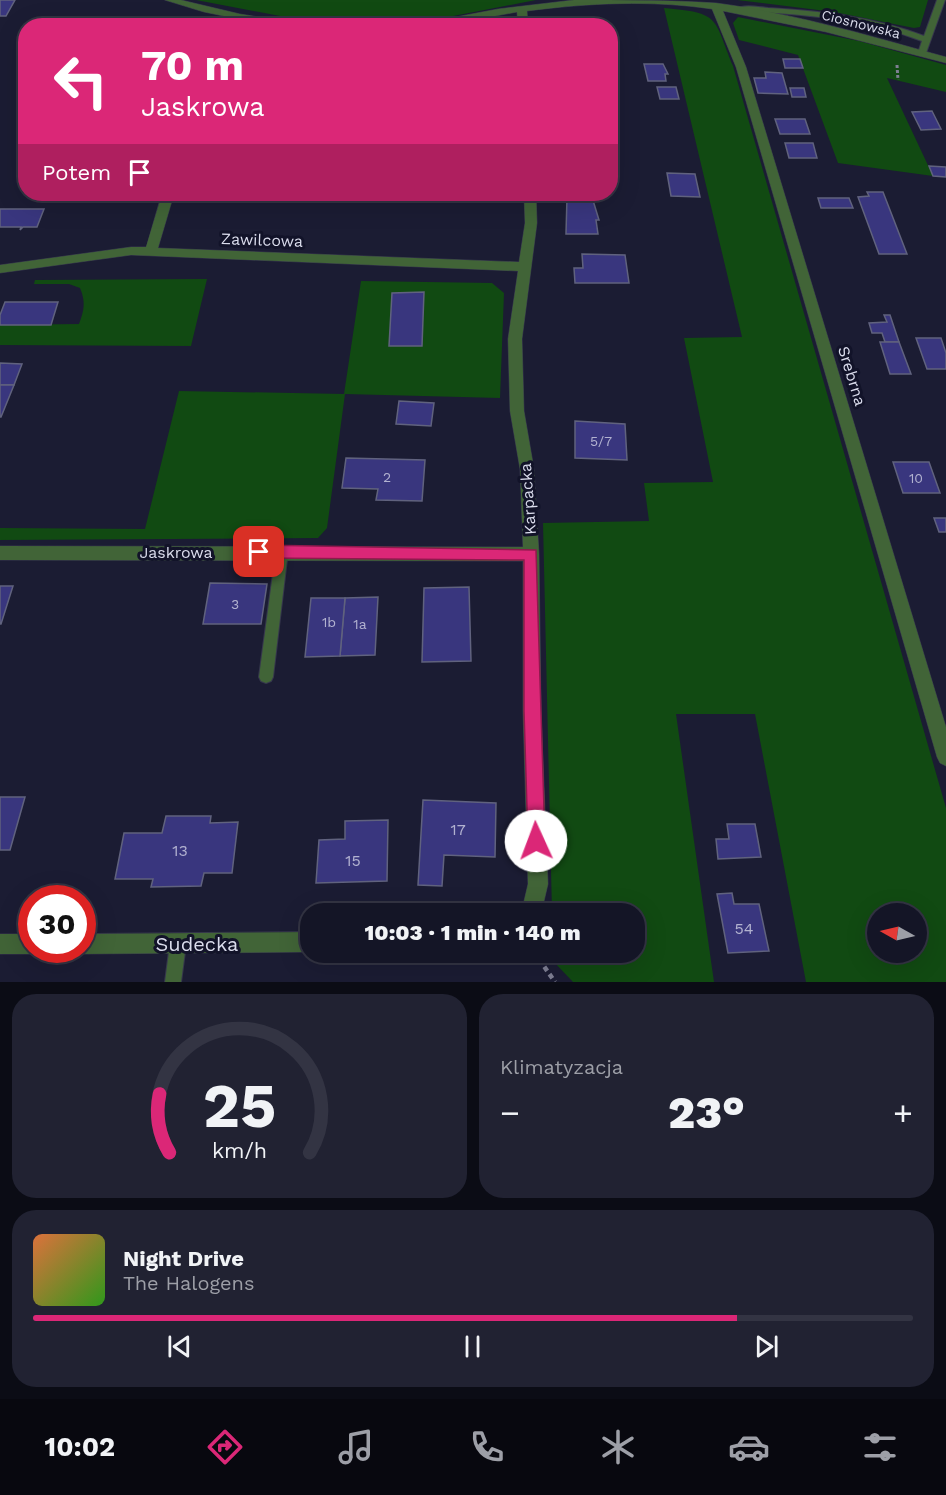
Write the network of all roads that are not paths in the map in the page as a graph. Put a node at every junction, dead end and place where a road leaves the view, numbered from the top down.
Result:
1 (170, 0) edge
2 (941, 0) edge
3 (575, 1) edge
4 (720, 5) edge
5 (522, 9) junction
6 (222, 13) junction
7 (220, 18) edge
8 (250, 18) edge
9 (470, 18) edge
10 (523, 18) edge
11 (927, 40) junction
12 (922, 53) junction
13 (946, 60) edge
14 (166, 201) edge
15 (530, 201) edge
16 (151, 251) junction
17 (525, 267) junction
18 (0, 269) edge
19 (282, 552) junction
20 (0, 553) edge
21 (531, 554) junction
22 (266, 677) dead end
23 (946, 757) edge
24 (534, 903) edge
25 (300, 942) edge
26 (18, 944) edge
27 (96, 944) edge
28 (178, 944) junction
29 (0, 945) edge
30 (173, 982) edge

1 - 6 street
2 - 11 lane
3 - 4 street, Ciosnowska
3 - 5 street, Ciosnowska
4 - 11 lane
4 - 12 street, Ciosnowska
4 - 23 street, Srebrna
5 - 9 street, Ciosnowska
5 - 10 street
6 - 7 street
6 - 8 street
11 - 12 lane
12 - 13 street, Ciosnowska
14 - 16 street
15 - 17 street, Karpacka
16 - 17 street, Zawilcowa
16 - 18 street, Zawilcowa
17 - 21 street, Karpacka
19 - 20 street, Jaskrowa
19 - 21 street, Jaskrowa
19 - 22 lane
21 - 24 street, Karpacka
25 - 28 street, Sudecka
26 - 29 street
27 - 28 street, Sudecka
28 - 30 lane

